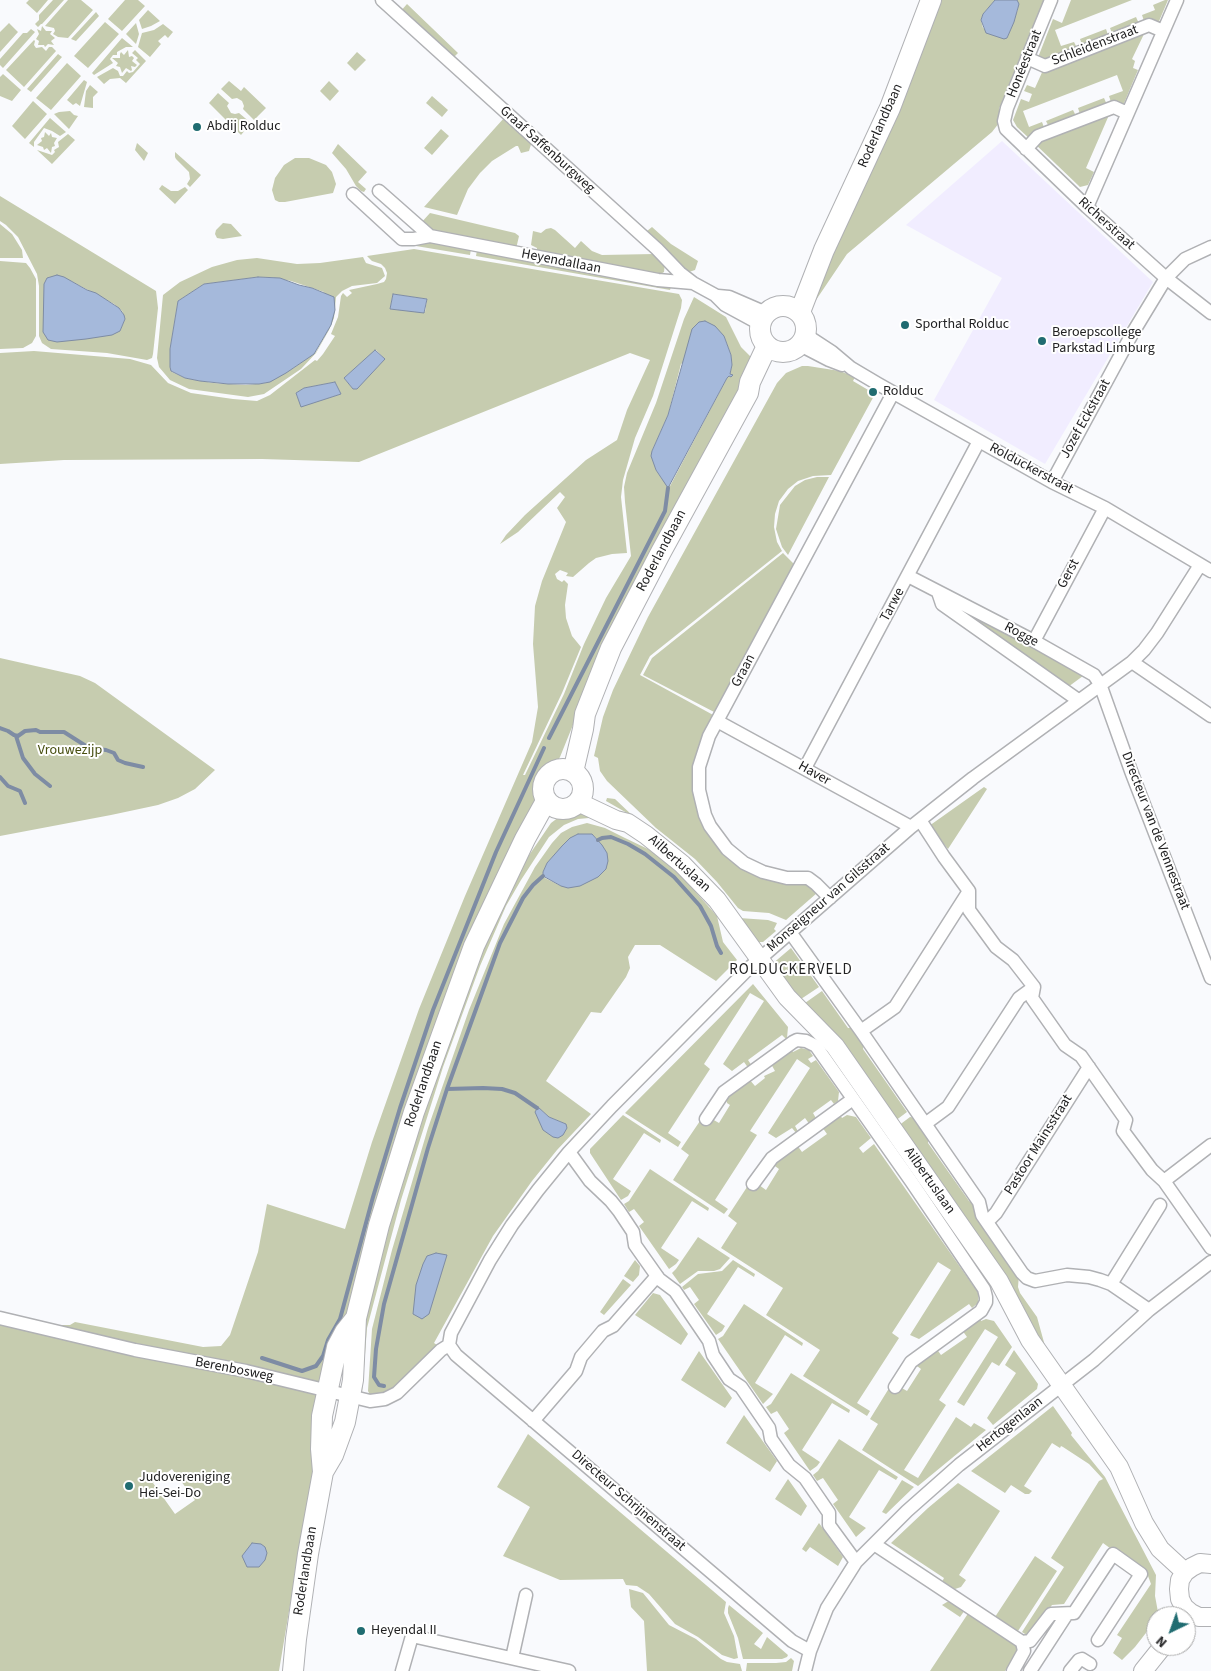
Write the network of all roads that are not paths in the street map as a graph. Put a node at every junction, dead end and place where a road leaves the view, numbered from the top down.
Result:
1 (382, 0) edge
2 (931, 0) edge
3 (1051, 0) edge
4 (1177, 0) edge
5 (1163, 31) junction
6 (1027, 58) junction
7 (1127, 114) junction
8 (1006, 129) joint
9 (1026, 149) junction
10 (379, 191) dead end
11 (353, 194) dead end
12 (1087, 207) junction
13 (430, 236) junction
14 (1211, 247) edge
15 (1166, 278) junction
16 (693, 283) junction
17 (793, 309) junction
18 (1211, 313) edge
19 (763, 319) junction
20 (803, 340) junction
21 (772, 348) junction
22 (893, 393) junction
23 (979, 441) junction
24 (1052, 482) junction
25 (1105, 508) junction
26 (1206, 568) edge
27 (908, 576) junction
28 (938, 592) junction
29 (1034, 641) junction
30 (1132, 662) junction
31 (1100, 684) junction
32 (1078, 700) junction
33 (1211, 716) edge
34 (717, 721) junction
35 (804, 768) junction
36 (567, 771) junction
37 (580, 798) junction
38 (551, 805) junction
39 (915, 823) junction
40 (969, 891) junction
41 (830, 898) junction
42 (790, 932) junction
43 (759, 959) junction
44 (1211, 978) edge
45 (1034, 988) junction
46 (861, 1031) junction
47 (1089, 1067) junction
48 (853, 1099) junction
49 (706, 1119) dead end
50 (925, 1124) junction
51 (885, 1131) junction
52 (1211, 1145) edge
53 (569, 1152) junction
54 (1164, 1181) junction
55 (753, 1184) dead end
56 (1160, 1205) dead end
57 (987, 1222) junction
58 (1211, 1248) edge
59 (1211, 1262) edge
60 (657, 1276) junction
61 (1111, 1284) junction
62 (1149, 1310) junction
63 (0, 1318) edge
64 (356, 1318) junction
65 (449, 1345) junction
66 (1062, 1385) junction
67 (895, 1388) dead end
68 (327, 1391) junction
69 (350, 1397) junction
70 (533, 1421) junction
71 (323, 1472) junction
72 (874, 1544) junction
73 (856, 1562) junction
74 (1211, 1564) edge
75 (1185, 1572) junction
76 (526, 1595) dead end
77 (1184, 1606) edge
78 (1067, 1614) junction
79 (1196, 1617) edge
80 (1211, 1617) edge
81 (1098, 1640) dead end
82 (1022, 1642) junction
83 (810, 1652) junction
84 (1155, 1656) edge
85 (512, 1658) junction
86 (1090, 1664) dead end
87 (293, 1671) edge
88 (402, 1671) edge
89 (569, 1671) edge
90 (805, 1671) edge
91 (1013, 1671) edge
92 (1030, 1671) edge
93 (1070, 1671) edge
94 (1143, 1671) edge

1 - 16 street, Graaf Saffenburgweg
2 - 17 main road, Roderlandbaan
3 - 6 street, Honéestraat
4 - 5 street, Schleidenstraat
5 - 6 street, Schleidenstraat
5 - 7 street, Schleidenstraat
6 - 8 street, Honéestraat
7 - 9 street
7 - 12 street, Schleidenstraat
8 - 9 street, Richerstraat
9 - 12 street, Richerstraat
10 - 13 street
11 - 13 street, Heyendallaan
12 - 15 street, Richerstraat
13 - 16 street, Heyendallaan
14 - 15 street, Jozef Eckstraat
15 - 18 street, Richerstraat
15 - 24 street, Jozef Eckstraat
16 - 19 street, Graaf Saffenburgweg
17 - 19 main road
17 - 20 main road
19 - 21 main road
20 - 21 main road
20 - 22 street, Rolduckerstraat
21 - 36 main road, Roderlandbaan
22 - 23 street, Rolduckerstraat
22 - 34 street, Graan
23 - 24 street, Rolduckerstraat
23 - 27 street, Tarwe
24 - 25 street, Rolduckerstraat
25 - 26 street, Rolduckerstraat
25 - 29 street, Gerst
26 - 30 street, Monseigneur van Gilsstraat
27 - 28 street, Rogge
27 - 35 street, Tarwe
28 - 29 street, Rogge
28 - 32 street, Rogge
29 - 31 street, Rogge
30 - 31 street, Monseigneur van Gilsstraat
30 - 33 street
31 - 32 street, Monseigneur van Gilsstraat
31 - 44 street, Directeur van de Vennestraat
32 - 39 street, Monseigneur van Gilsstraat
34 - 35 street, Haver
34 - 41 street, Graan
35 - 39 street, Haver
36 - 37 main road
36 - 38 main road
37 - 38 main road
37 - 43 main road, Ailbertuslaan
38 - 64 main road, Roderlandbaan
39 - 40 street
39 - 41 street, Monseigneur van Gilsstraat
40 - 45 street
40 - 46 street
41 - 42 street, Monseigneur van Gilsstraat
42 - 43 street, Monseigneur van Gilsstraat
42 - 46 street
43 - 51 main road, Ailbertuslaan
43 - 53 street, Monseigneur van Gilsstraat
45 - 47 street
45 - 50 street
46 - 50 street
47 - 54 street
47 - 57 street, Pastoor Mainsstraat
48 - 49 street, Ailbertuslaan
48 - 51 street, Ailbertuslaan
48 - 55 street
50 - 57 street
51 - 66 main road, Ailbertuslaan
51 - 67 street, Ailbertuslaan
52 - 54 street
53 - 60 street
53 - 65 street, Monseigneur van Gilsstraat
54 - 58 street
56 - 61 street
57 - 61 street
59 - 62 street, Hertogenlaan
60 - 70 street
60 - 73 street
61 - 62 street
62 - 66 street, Hertogenlaan
63 - 68 street, Berenbosweg
64 - 68 main road, Roderlandbaan
64 - 69 main road, Roderlandbaan
65 - 69 street, Berenbosweg
65 - 70 street, Directeur Schrijnenstraat
66 - 72 street, Hertogenlaan
66 - 75 main road, Ailbertuslaan
68 - 69 street, Berenbosweg
68 - 71 main road, Roderlandbaan
69 - 71 main road, Roderlandbaan
70 - 83 street, Directeur Schrijnenstraat
71 - 87 main road, Roderlandbaan
72 - 73 street, Hertogenlaan
72 - 82 street
73 - 83 street, Hertogenlaan
74 - 75 main road
75 - 77 main road
76 - 85 street
78 - 81 street
78 - 82 street
78 - 92 street
79 - 80 main road
82 - 91 street
83 - 90 street, Hertogenlaan
84 - 94 main road
85 - 88 street
85 - 89 street
86 - 93 street

